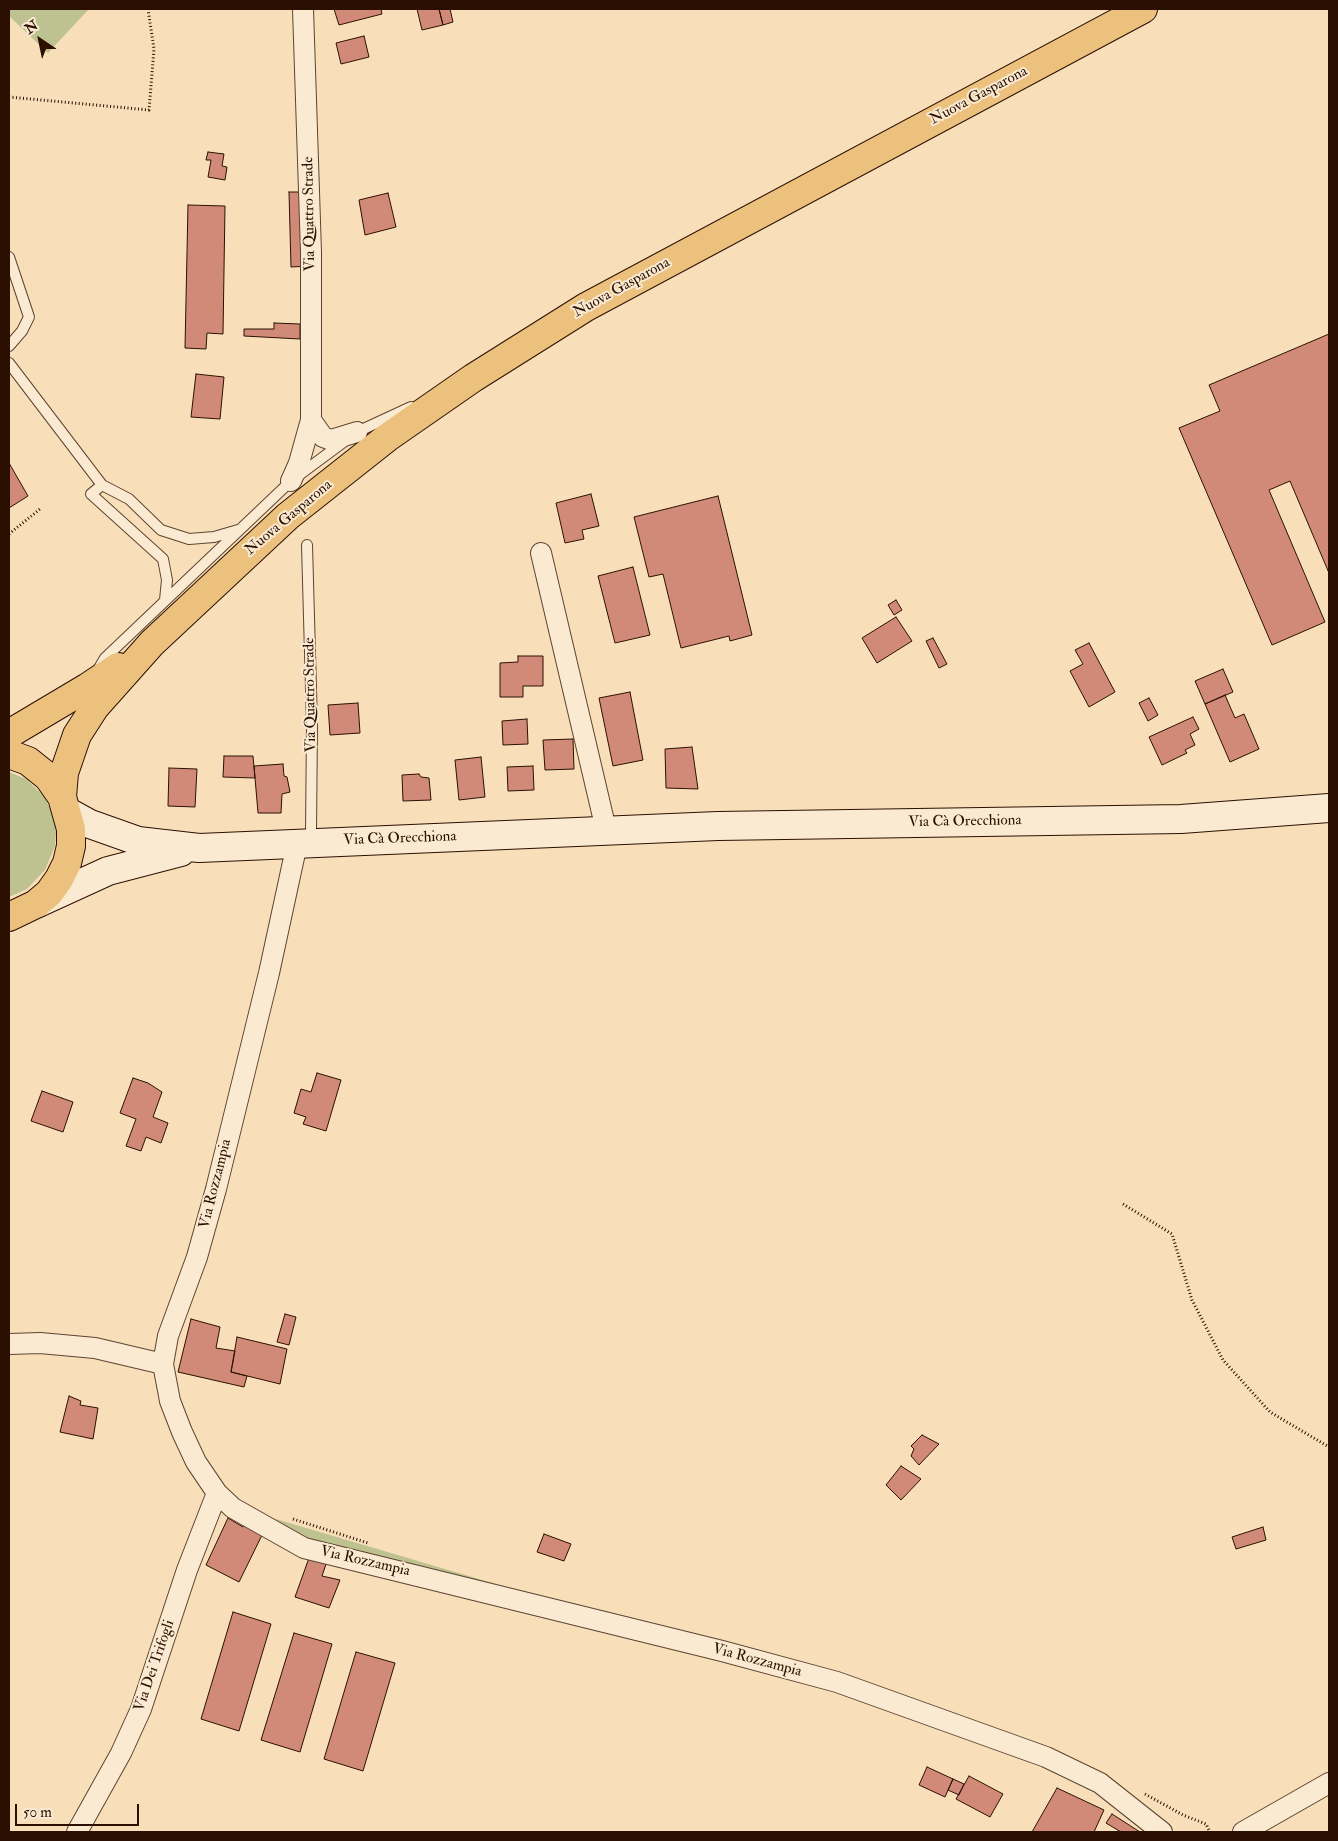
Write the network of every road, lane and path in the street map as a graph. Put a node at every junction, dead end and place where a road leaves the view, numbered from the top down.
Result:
1 (148, 9) edge
2 (303, 9) edge
3 (1143, 9) edge
4 (9, 97) edge
5 (9, 257) edge
6 (9, 346) edge
7 (9, 363) edge
8 (473, 378) junction
9 (311, 420) junction
10 (357, 432) junction
11 (291, 481) junction
12 (102, 485) junction
13 (40, 509) dead end
14 (241, 529) junction
15 (9, 534) edge
16 (307, 545) dead end
17 (542, 553) dead end
18 (165, 600) junction
19 (152, 644) junction
20 (88, 687) junction
21 (9, 734) edge
22 (9, 754) edge
23 (65, 805) junction
24 (1329, 808) edge
25 (601, 831) junction
26 (304, 843) junction
27 (199, 848) junction
28 (36, 904) junction
29 (9, 916) edge
30 (1123, 1204) dead end
31 (9, 1344) edge
32 (163, 1364) junction
33 (1329, 1447) edge
34 (217, 1492) junction
35 (1329, 1784) edge
36 (77, 1832) edge
37 (1162, 1832) edge
38 (1243, 1832) edge

1 - 4 path
2 - 9 street, Via Quattro Strade
3 - 8 main road, Nuova Gasparona
5 - 6 lane
7 - 12 lane
8 - 10 lane
8 - 19 main road, Nuova Gasparona
9 - 10 street
9 - 11 street, Via Quattro Strade
10 - 11 lane
11 - 14 lane
12 - 14 lane
12 - 18 lane
13 - 15 path
14 - 18 lane
16 - 26 lane, Via Quattro Strade
17 - 25 street
18 - 20 lane
19 - 20 main road, Nuova Gasparona
19 - 23 main road, Nuova Gasparona
20 - 21 main road, Nuova Gasparona
22 - 23 main road
23 - 27 main road, Via Cà Orecchiona
23 - 28 main road, Nuova Gasparona
24 - 25 main road, Via Cà Orecchiona
25 - 26 main road, Via Cà Orecchiona
26 - 27 main road, Via Cà Orecchiona
26 - 32 street, Via Rozzampia
27 - 28 main road, Via Cà Orecchiona
28 - 29 main road, Nuova Gasparona
30 - 33 path
31 - 32 street
32 - 34 street, Via Rozzampia
34 - 36 street, Via Dei Trifogli
34 - 37 street, Via Rozzampia
35 - 38 street

